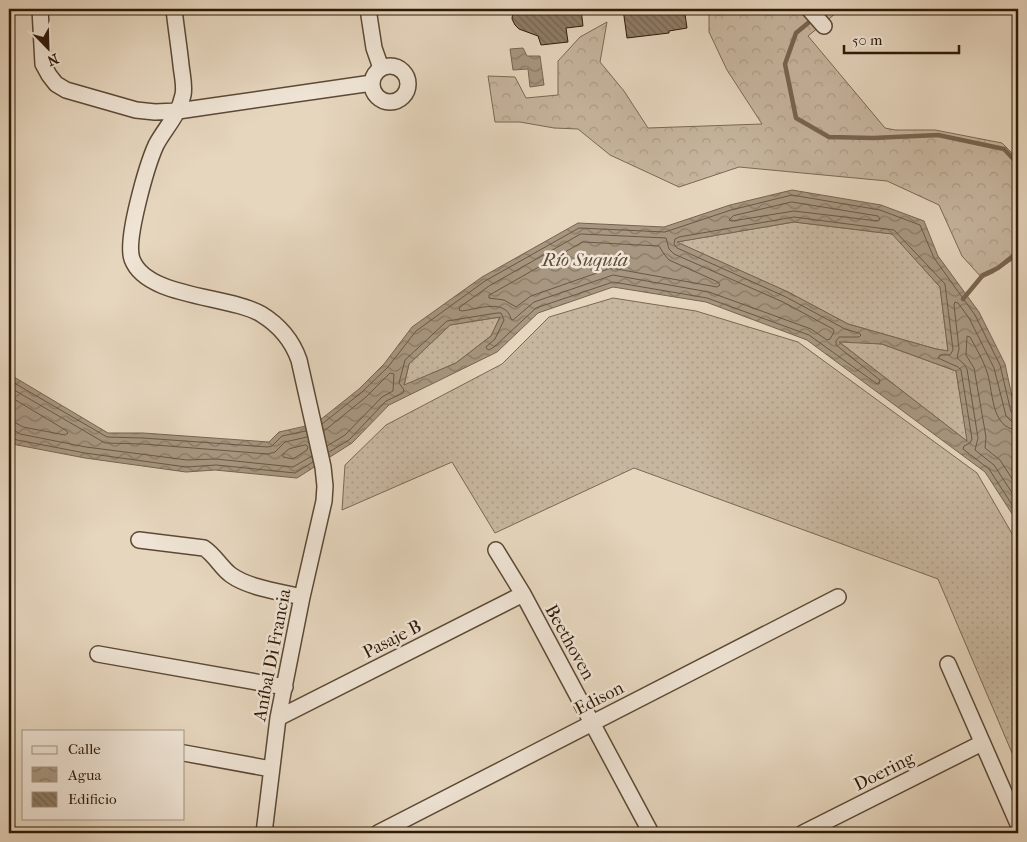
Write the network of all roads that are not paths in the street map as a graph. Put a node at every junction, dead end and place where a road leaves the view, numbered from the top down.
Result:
1 (40, 9) edge
2 (174, 9) edge
3 (368, 9) edge
4 (809, 9) edge
5 (823, 25) dead end
6 (381, 68) junction
7 (372, 83) junction
8 (178, 110) junction
9 (139, 540) dead end
10 (496, 550) dead end
11 (523, 594) junction
12 (302, 597) junction
13 (838, 597) dead end
14 (98, 654) dead end
15 (948, 664) dead end
16 (285, 686) junction
17 (278, 718) junction
18 (592, 722) junction
19 (982, 743) junction
20 (185, 753) edge
21 (271, 769) junction
22 (1018, 824) edge
23 (264, 833) edge
24 (378, 833) edge
25 (651, 833) edge
26 (803, 833) edge

1 - 8 street
2 - 8 street
3 - 6 street
4 - 5 street
6 - 7 street
6 - 7 street
7 - 8 street
8 - 12 street, Aníbal Di Francia
9 - 12 street
10 - 11 street, Beethoven
11 - 17 street, Pasaje B
11 - 18 street, Beethoven
12 - 16 street, Aníbal Di Francia
13 - 18 street, Edison
14 - 16 street
15 - 19 street
16 - 17 street, Aníbal Di Francia
17 - 21 street, Aníbal Di Francia
18 - 24 street, Edison
18 - 25 street, Beethoven
19 - 22 street
19 - 26 street, Doering
20 - 21 street
21 - 23 street, Aníbal Di Francia

